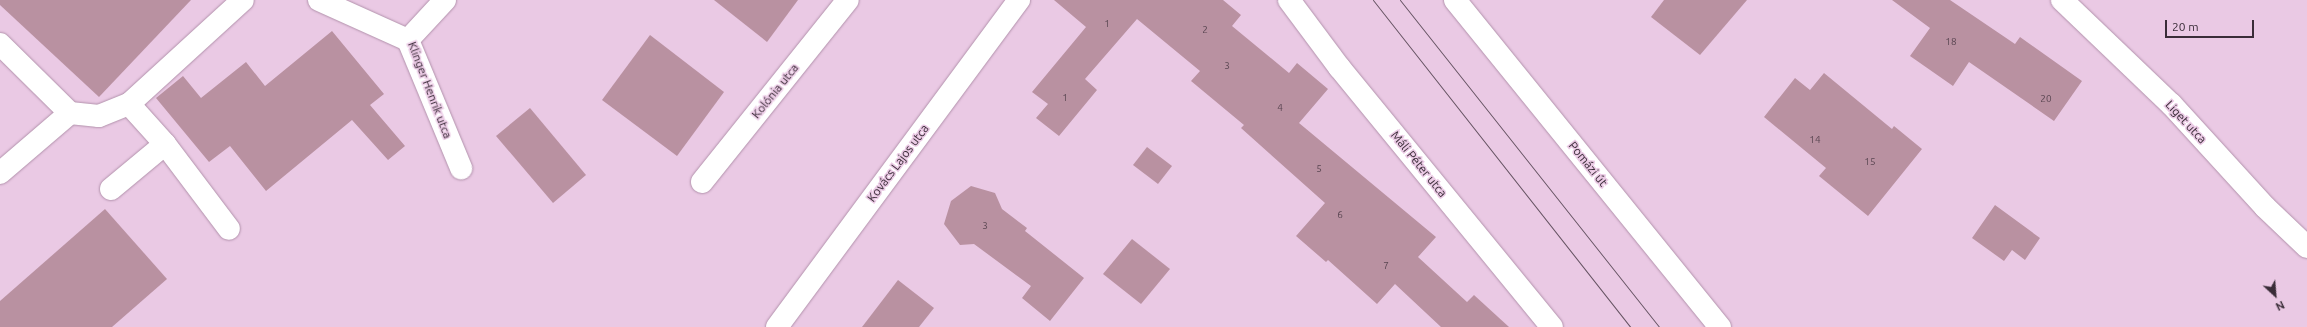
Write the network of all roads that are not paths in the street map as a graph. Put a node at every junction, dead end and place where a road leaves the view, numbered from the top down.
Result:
1 (242, 0) edge
2 (319, 0) edge
3 (445, 0) edge
4 (848, 0) edge
5 (1019, 0) edge
6 (1289, 0) edge
7 (1455, 0) edge
8 (2062, 0) edge
9 (408, 40) junction
10 (0, 44) edge
11 (129, 104) junction
12 (70, 113) junction
13 (165, 144) junction
14 (462, 168) dead end
15 (0, 173) edge
16 (702, 182) dead end
17 (111, 189) dead end
18 (229, 229) dead end
19 (2307, 247) edge
20 (777, 327) edge
21 (1552, 327) edge
22 (1720, 327) edge

1 - 11 street
2 - 9 street
3 - 9 street, Klinger Henrik utca
4 - 16 street, Kolónia utca
5 - 20 street, Kovács Lajos utca
6 - 21 street, Máli Péter utca
7 - 22 street, Pomázi út
8 - 19 street, Liget utca
9 - 14 street, Klinger Henrik utca
10 - 12 street
11 - 12 street
11 - 13 street
12 - 15 street
13 - 17 street
13 - 18 street

